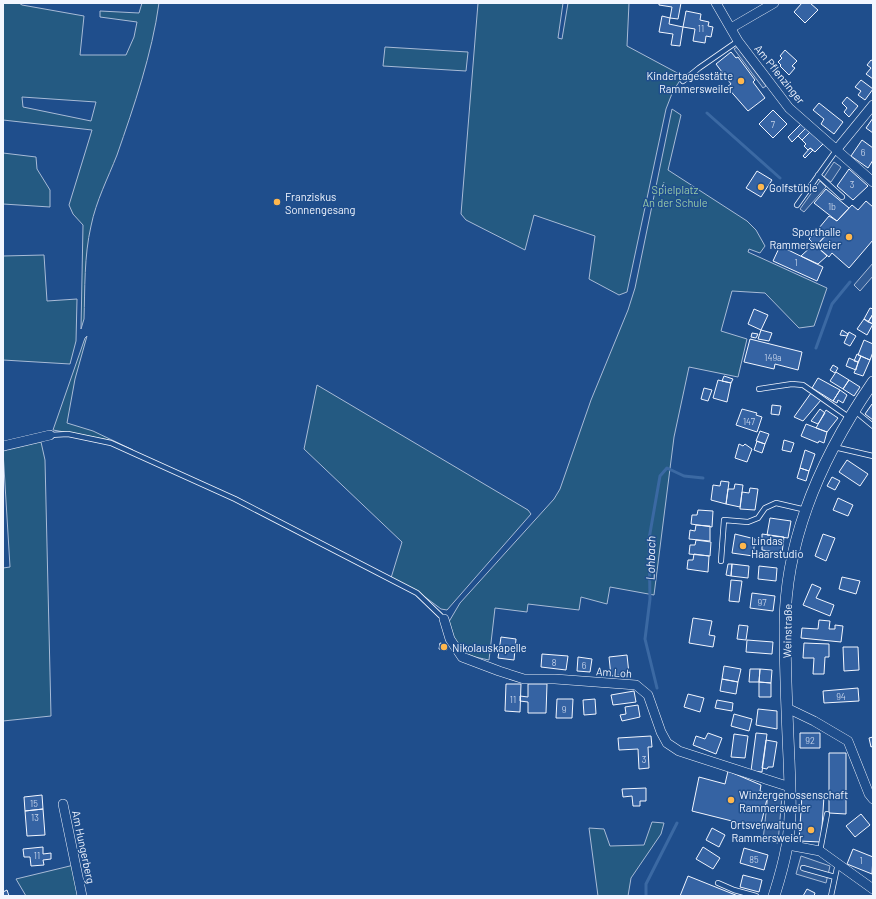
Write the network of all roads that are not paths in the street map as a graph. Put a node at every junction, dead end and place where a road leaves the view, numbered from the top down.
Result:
1 (716, 3) edge
2 (774, 3) edge
3 (731, 28) junction
4 (738, 41) junction
5 (683, 81) dead end
6 (873, 105) edge
7 (837, 148) junction
8 (818, 175) junction
9 (873, 182) edge
10 (842, 197) dead end
11 (797, 205) dead end
12 (873, 382) edge
13 (759, 389) dead end
14 (853, 414) junction
15 (873, 426) edge
16 (50, 435) joint
17 (3, 446) edge
18 (834, 447) junction
19 (873, 456) edge
20 (806, 510) junction
21 (721, 560) dead end
22 (444, 619) joint
23 (787, 708) junction
24 (790, 787) junction
25 (873, 799) edge
26 (63, 804) dead end
27 (827, 814) dead end
28 (788, 845) junction
29 (820, 851) junction
30 (838, 863) junction
31 (803, 868) dead end
32 (835, 877) junction
33 (718, 883) dead end
34 (873, 889) edge
35 (82, 896) edge
36 (756, 896) edge
37 (774, 896) edge
38 (831, 896) edge

1 - 3 street, Am Pflenzinger
2 - 3 street
3 - 4 street, Am Pflenzinger
4 - 5 lane
4 - 7 street, Am Pflenzinger
6 - 7 street
7 - 8 lane
7 - 9 street, Am Pflenzinger
8 - 10 lane
8 - 11 lane
12 - 14 street, Weinstraße
13 - 14 lane
14 - 15 lane
14 - 18 street, Weinstraße
16 - 17 street
16 - 22 lane
18 - 19 lane
18 - 20 street, Weinstraße
20 - 21 lane
20 - 23 street, Weinstraße
22 - 24 street, Am Loh
23 - 24 street, Weinstraße
23 - 25 street
24 - 28 street, Weinstraße
26 - 35 street, Am Hungerberg
27 - 29 lane
28 - 29 street
28 - 37 street, Weinstraße
29 - 30 street
30 - 32 lane
30 - 34 street
31 - 32 lane
32 - 38 lane
33 - 36 lane

